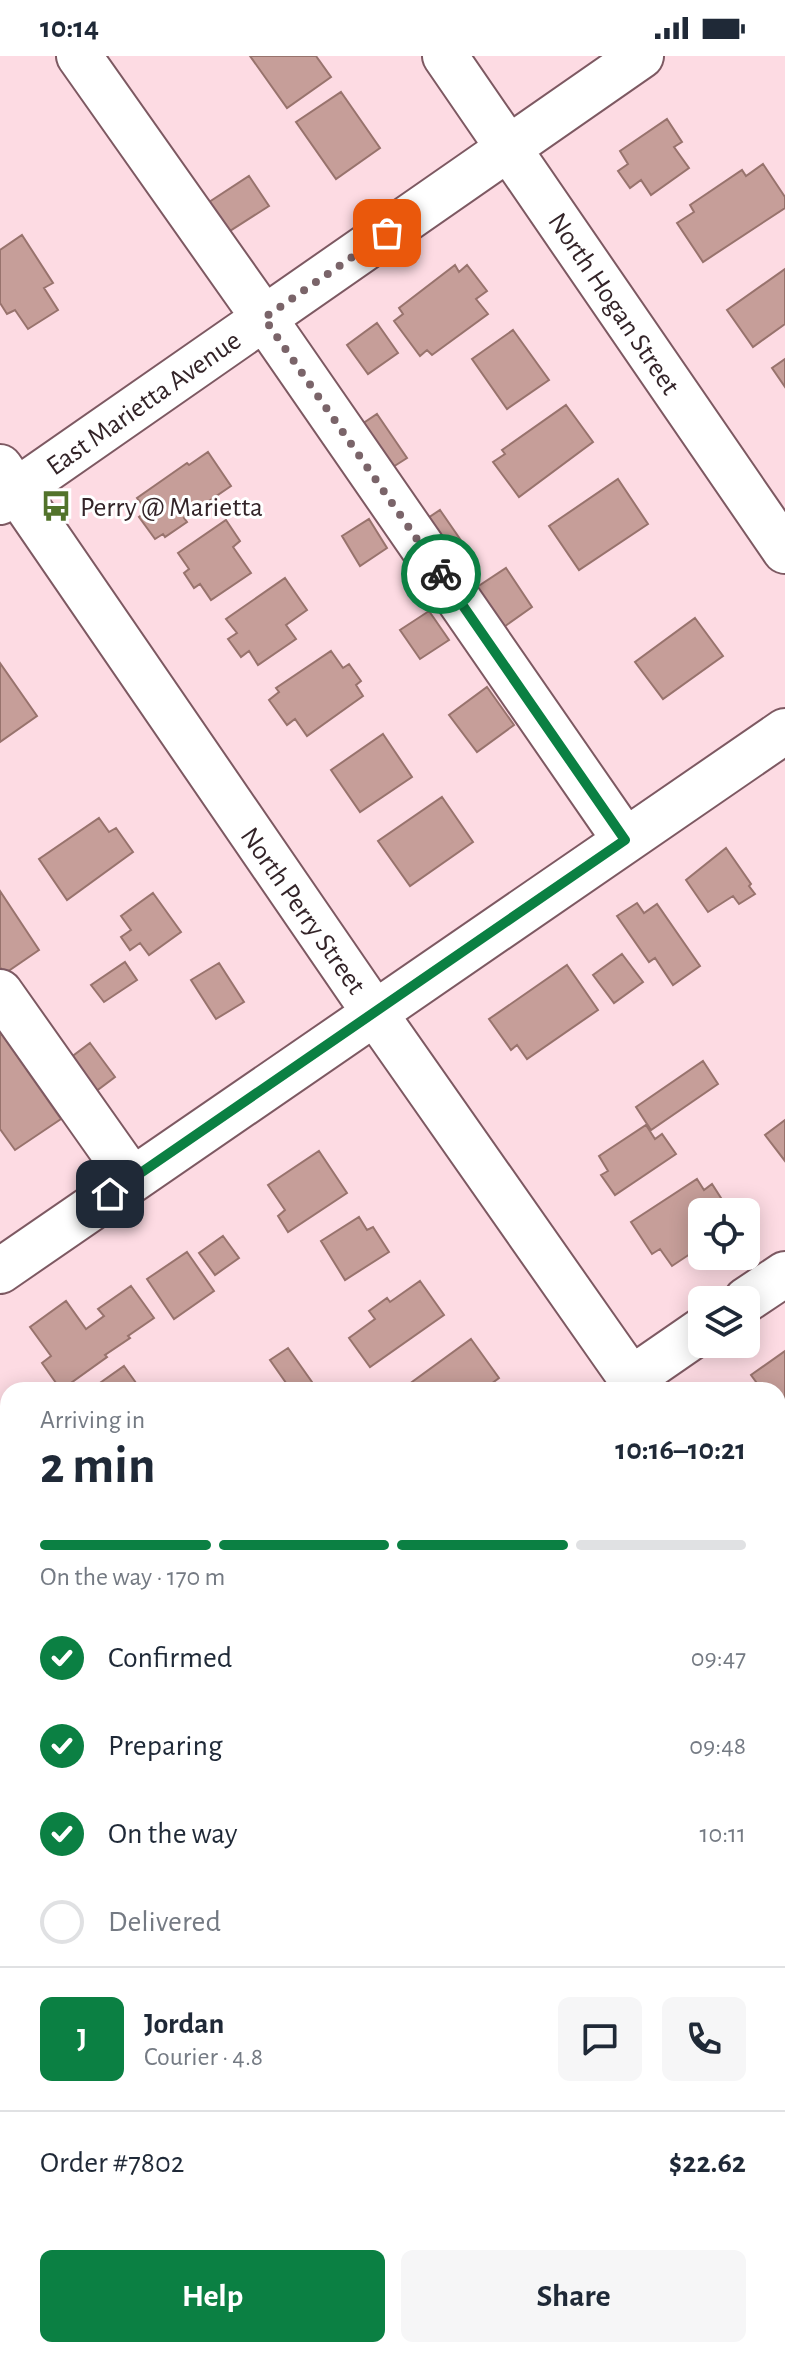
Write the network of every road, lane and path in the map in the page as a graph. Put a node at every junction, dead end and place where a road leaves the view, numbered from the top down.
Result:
1 (79, 56) edge
2 (445, 56) edge
3 (641, 56) edge
4 (509, 148) junction
5 (264, 318) junction
6 (5, 487) edge
7 (785, 551) edge
8 (785, 731) edge
9 (625, 840) junction
10 (0, 992) edge
11 (374, 1012) junction
12 (132, 1179) junction
13 (0, 1271) edge
14 (785, 1274) edge
15 (760, 1291) edge
16 (688, 1341) edge
17 (633, 1382) edge
18 (639, 1382) edge

1 - 5 street
2 - 4 street, North Hogan Street
3 - 4 street, East Marietta Avenue
4 - 5 street, East Marietta Avenue
4 - 7 street, North Hogan Street
5 - 6 street, East Marietta Avenue
5 - 9 street
6 - 11 street, North Perry Street
8 - 9 street
9 - 11 street
10 - 12 street
11 - 12 street
11 - 17 street, North Perry Street
12 - 13 street
14 - 15 street
16 - 18 street

